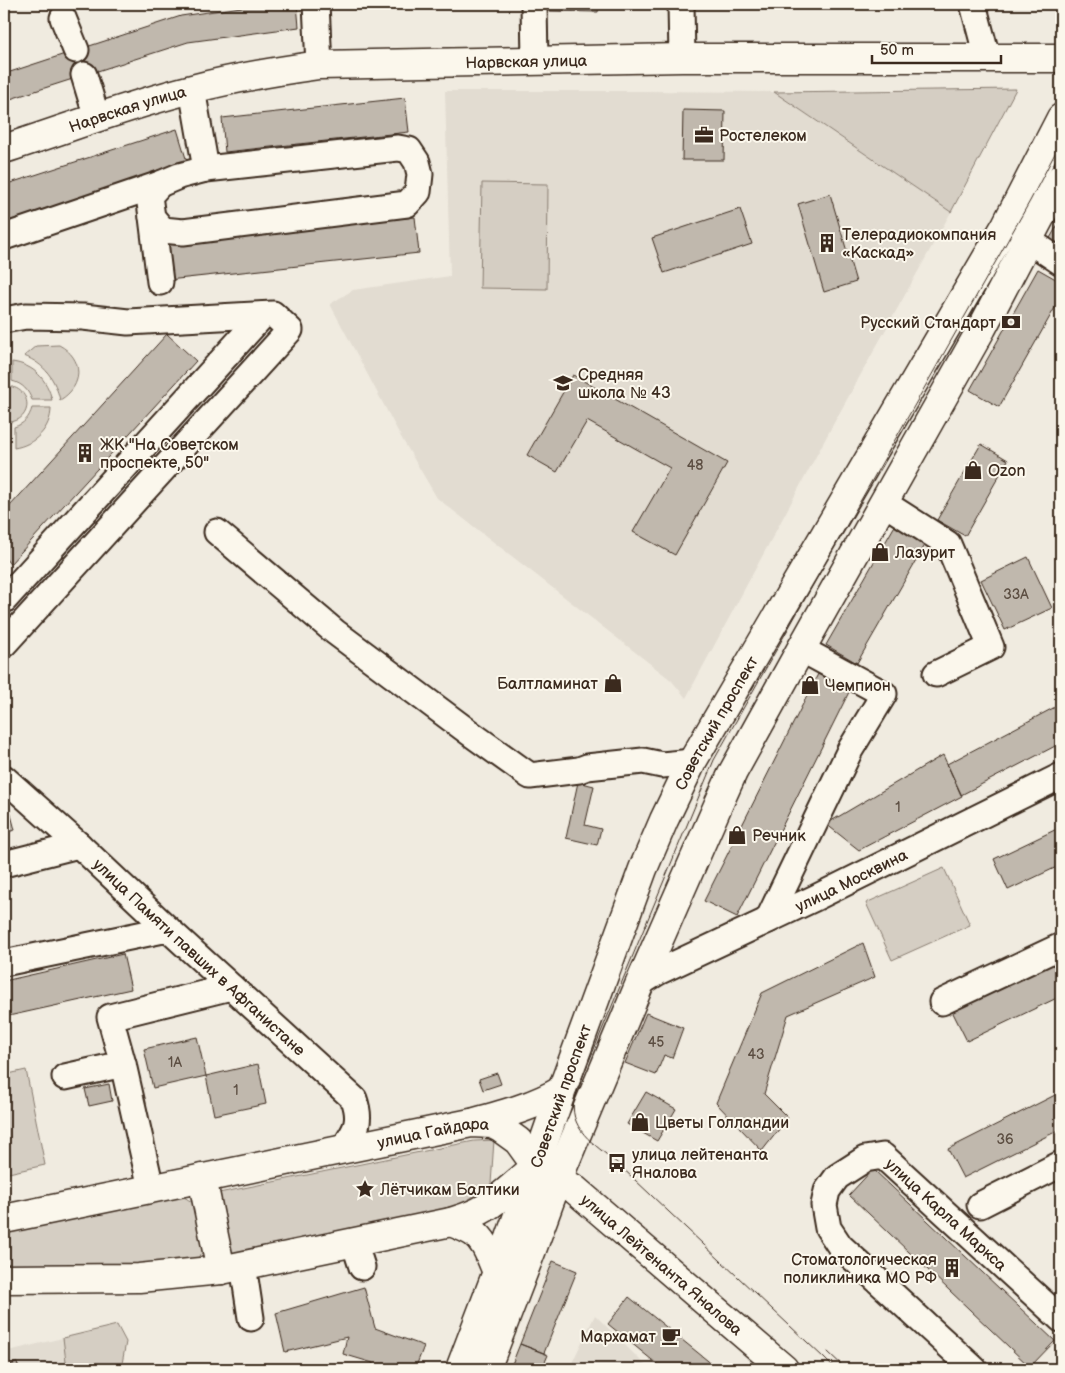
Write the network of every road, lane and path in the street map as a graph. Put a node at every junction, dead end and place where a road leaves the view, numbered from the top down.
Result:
1 (316, 4) edge
2 (534, 4) edge
3 (681, 4) edge
4 (973, 4) edge
5 (64, 18) dead end
6 (76, 50) dead end
7 (988, 57) junction
8 (682, 58) junction
9 (1061, 58) edge
10 (535, 60) junction
11 (319, 65) junction
12 (84, 75) dead end
13 (192, 89) junction
14 (97, 118) junction
15 (1061, 118) edge
16 (4, 149) edge
17 (206, 170) junction
18 (1061, 178) edge
19 (160, 184) junction
20 (152, 218) junction
21 (4, 237) edge
22 (1028, 240) junction
23 (1061, 262) edge
24 (160, 282) dead end
25 (263, 315) junction
26 (4, 320) edge
27 (884, 503) junction
28 (217, 532) dead end
29 (4, 599) edge
30 (26, 619) junction
31 (4, 644) edge
32 (802, 649) junction
33 (936, 674) dead end
34 (692, 762) junction
35 (1061, 776) edge
36 (4, 778) edge
37 (79, 845) junction
38 (4, 864) edge
39 (768, 920) junction
40 (168, 929) junction
41 (1061, 946) edge
42 (4, 963) edge
43 (640, 983) junction
44 (231, 987) junction
45 (942, 1002) dead end
46 (123, 1064) junction
47 (65, 1076) dead end
48 (562, 1090) junction
49 (471, 1123) junction
50 (343, 1148) junction
51 (1061, 1164) edge
52 (547, 1173) junction
53 (202, 1178) junction
54 (152, 1188) junction
55 (980, 1205) dead end
56 (4, 1219) edge
57 (451, 1222) junction
58 (232, 1268) junction
59 (497, 1272) junction
60 (4, 1278) edge
61 (251, 1318) dead end
62 (1061, 1319) edge
63 (460, 1369) edge
64 (486, 1369) edge
65 (784, 1369) edge
66 (974, 1369) edge

1 - 11 street
2 - 10 street
3 - 8 street
4 - 7 street
5 - 6 street
7 - 8 main road, Нарвская улица
7 - 9 main road, Нарвская улица
8 - 10 main road, Нарвская улица
10 - 11 main road, Нарвская улица
11 - 13 main road, Нарвская улица
12 - 14 street
13 - 14 main road, Нарвская улица
13 - 17 street
14 - 16 main road, Нарвская улица
15 - 34 main road, Советский проспект
17 - 19 street
17 - 20 street
18 - 22 main road, Советский проспект
19 - 20 street
19 - 21 street
20 - 24 street
22 - 23 street
22 - 27 main road, Советский проспект
25 - 26 street
25 - 29 street
25 - 30 street
27 - 32 main road, Советский проспект
27 - 33 street
28 - 34 street
29 - 30 street
30 - 31 street
32 - 39 street
32 - 43 main road, Советский проспект
34 - 48 main road, Советский проспект
35 - 39 street, улица Москвина
36 - 37 street, улица Памяти павших в Афганистане
37 - 38 street
37 - 40 street, улица Памяти павших в Афганистане
39 - 43 street, улица Москвина
40 - 42 street
40 - 44 street, улица Памяти павших в Афганистане
41 - 45 street
43 - 52 main road, Советский проспект
44 - 46 street
44 - 50 street, улица Памяти павших в Афганистане
46 - 47 street
46 - 54 street
48 - 49 main road
48 - 52 main road, Советский проспект
49 - 50 main road, улица Гайдара
49 - 52 main road, улица Гайдара
50 - 53 main road, улица Гайдара
51 - 55 street
52 - 57 main road
52 - 59 main road, Советский проспект
52 - 64 main road, Советский проспект
52 - 65 main road, улица Лейтенанта Яналова
53 - 54 main road, улица Гайдара
53 - 58 main road
54 - 56 main road, улица Гайдара
57 - 58 main road
57 - 59 main road
58 - 60 main road
58 - 61 street
59 - 63 main road, Советский проспект
62 - 66 street, улица Карла Маркса

